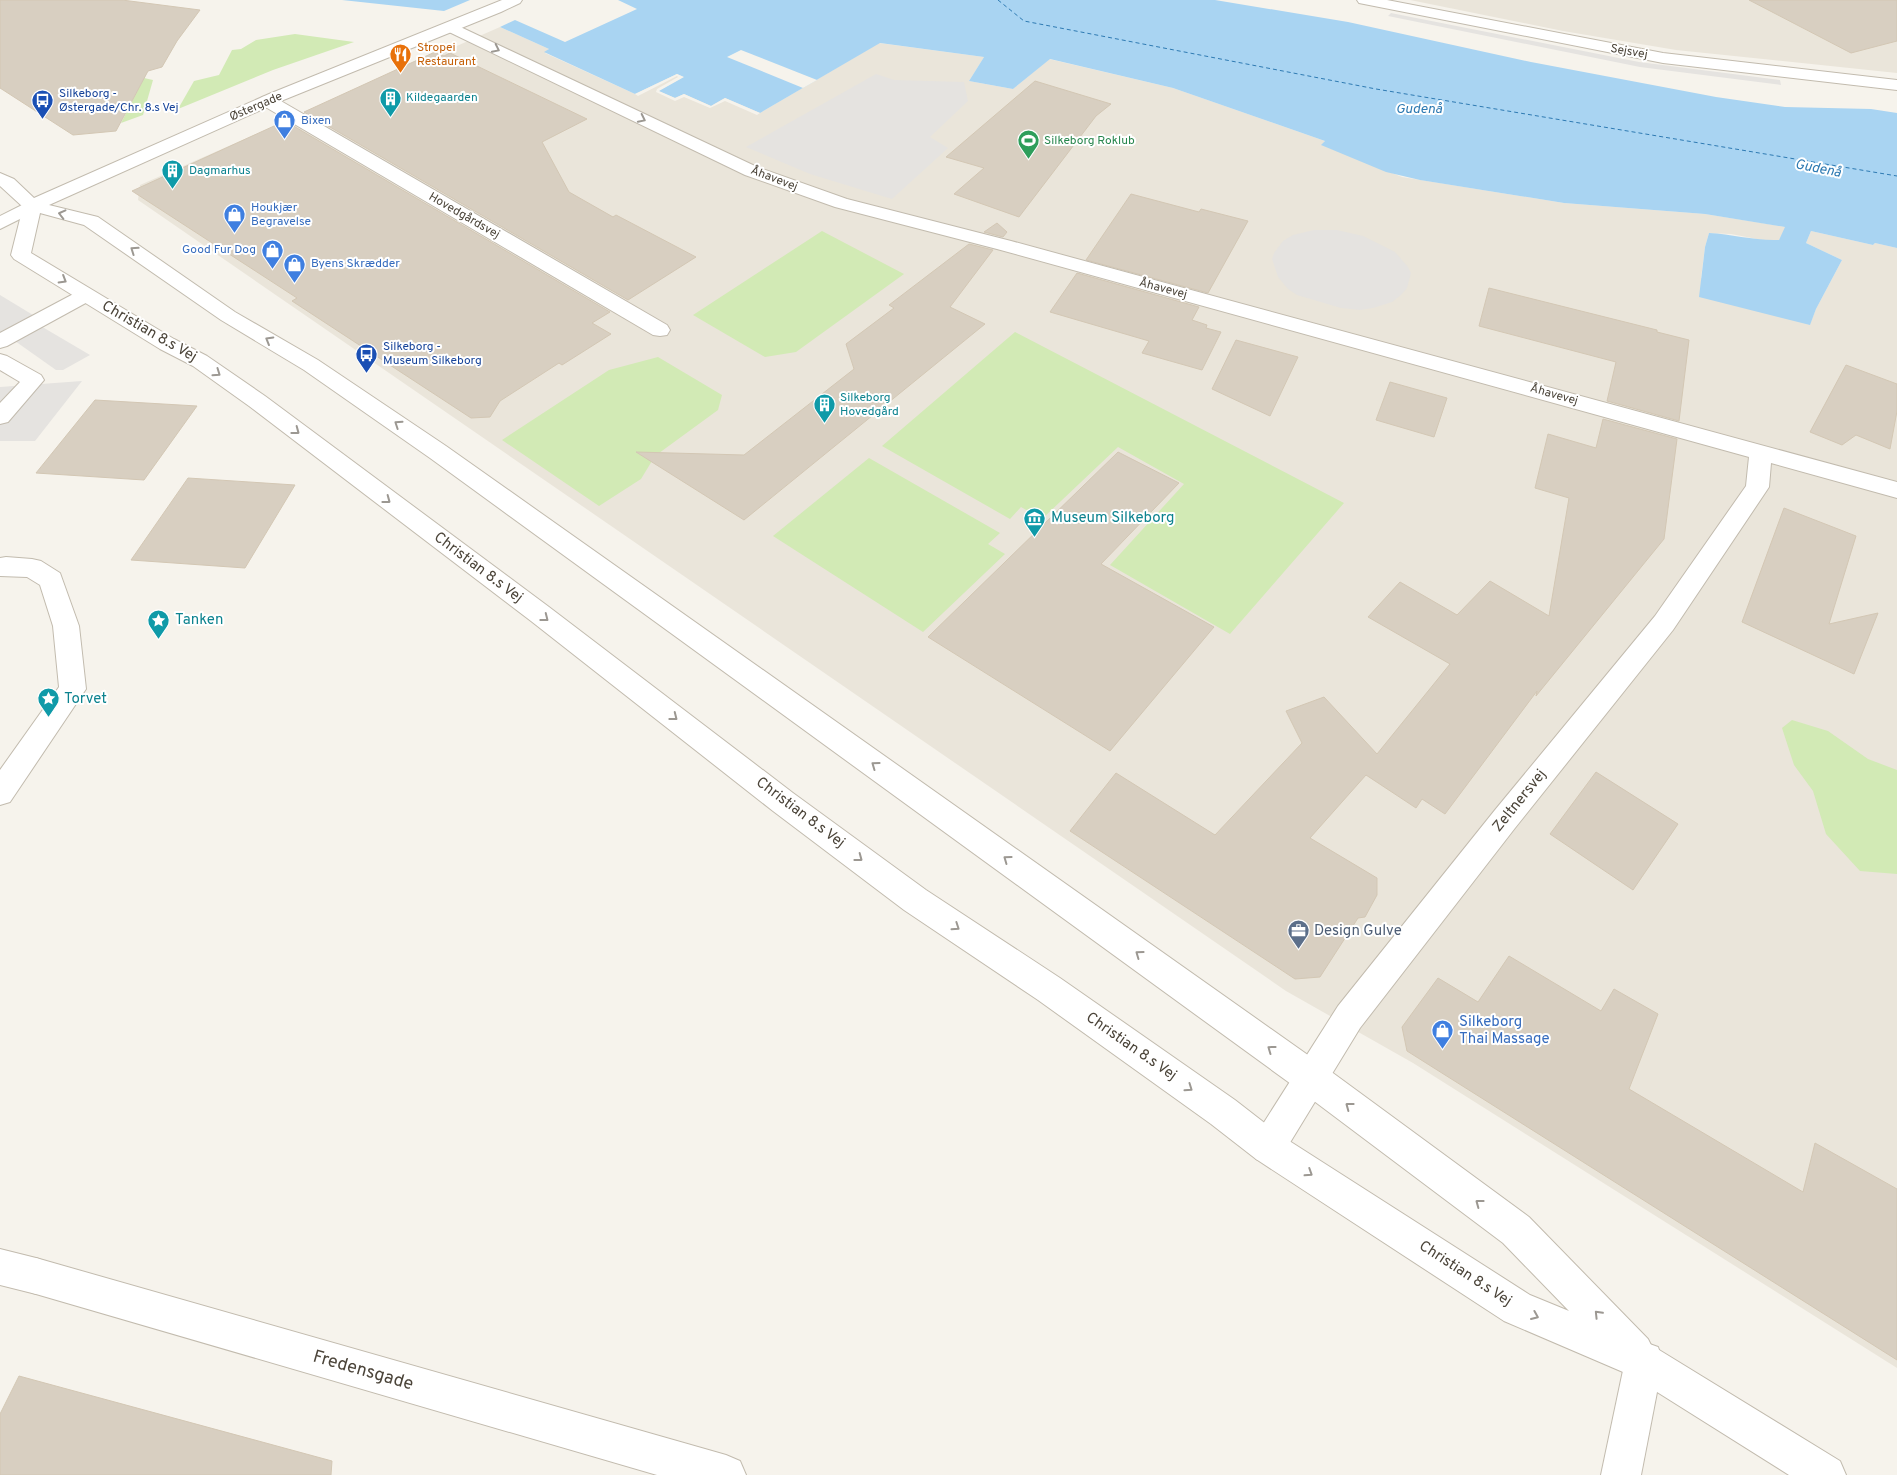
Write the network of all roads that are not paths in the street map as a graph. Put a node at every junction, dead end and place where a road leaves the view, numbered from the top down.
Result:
1 (515, 0) edge
2 (1364, 0) edge
3 (452, 28) junction
4 (1897, 85) edge
5 (268, 101) junction
6 (0, 178) edge
7 (32, 206) junction
8 (0, 223) edge
9 (86, 295) junction
10 (660, 330) dead end
11 (0, 340) edge
12 (0, 362) edge
13 (0, 417) edge
14 (1761, 453) junction
15 (1897, 490) edge
16 (0, 567) edge
17 (0, 793) edge
18 (1310, 1077) junction
19 (1268, 1147) junction
20 (18, 1272) edge
21 (1644, 1361) junction
22 (726, 1475) edge
23 (1621, 1475) edge
24 (1826, 1475) edge

1 - 3 street, Østergade
2 - 4 street, Sejsvej
3 - 5 street, Østergade
3 -> 14 street, Åhavevej
5 - 7 street, Østergade
5 - 10 street, Hovedgårdsvej
6 - 7 street, Christian 8.s Vej
7 - 8 street, Østergade
7 -> 9 street, Christian 8.s Vej
18 -> 7 street, Christian 8.s Vej
9 - 11 street
9 -> 19 street, Christian 8.s Vej
12 - 13 street
14 - 15 street, Åhavevej
14 - 18 street, Zeltnersvej
16 - 17 street
18 - 19 street, Zeltnersvej
21 -> 18 street, Christian 8.s Vej
19 -> 21 street, Christian 8.s Vej
20 - 22 street, Fredensgade
21 - 23 street
21 - 24 street, Christian 8.s Vej

